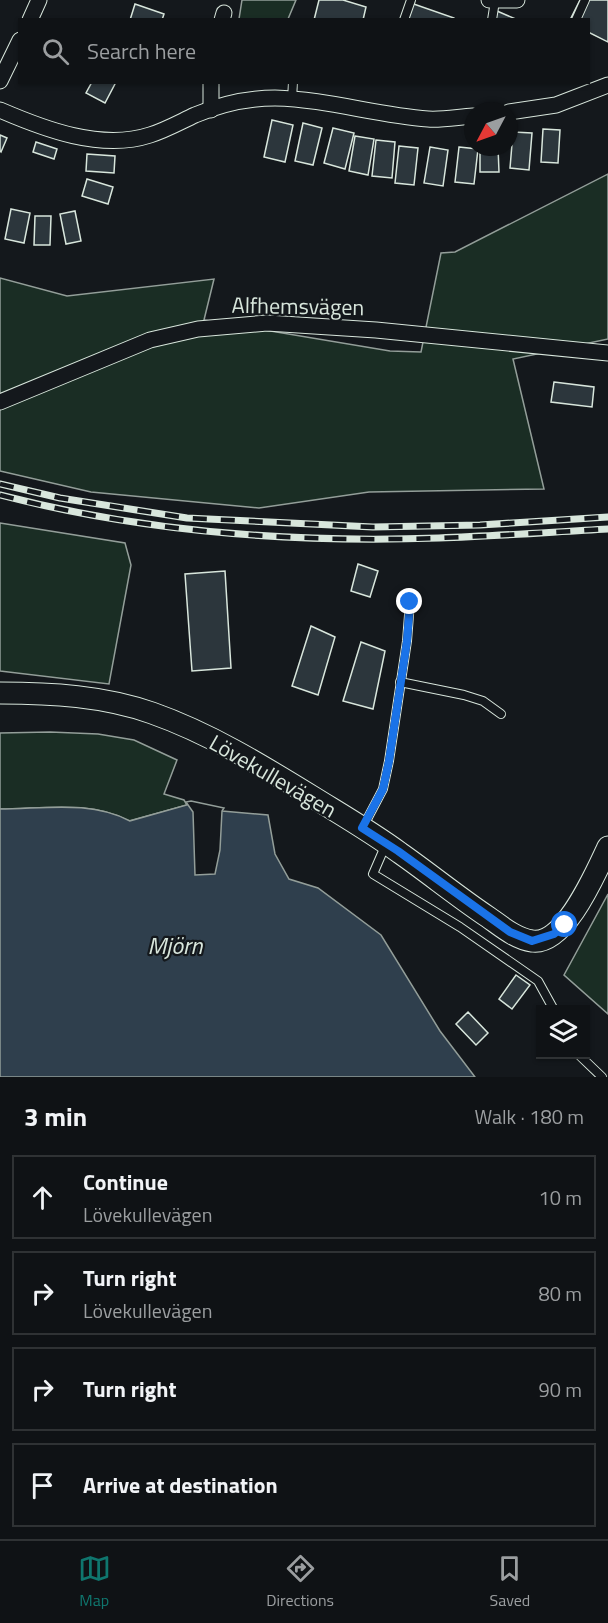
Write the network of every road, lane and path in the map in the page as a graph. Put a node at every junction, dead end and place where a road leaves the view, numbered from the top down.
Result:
1 (39, 0) edge
2 (411, 0) edge
3 (489, 0) edge
4 (517, 0) edge
5 (585, 0) edge
6 (495, 1) edge
7 (31, 18) edge
8 (405, 18) edge
9 (492, 18) edge
10 (577, 18) edge
11 (18, 44) edge
12 (0, 81) edge
13 (211, 84) edge
14 (293, 84) edge
15 (608, 85) edge
16 (292, 99) junction
17 (0, 110) edge
18 (211, 110) junction
19 (518, 111) edge
20 (464, 117) edge
21 (608, 353) edge
22 (0, 402) edge
23 (410, 602) dead end
24 (400, 682) junction
25 (0, 693) edge
26 (501, 714) dead end
27 (362, 828) junction
28 (386, 844) junction
29 (608, 847) edge
30 (551, 1005) edge
31 (583, 1059) edge
32 (602, 1077) edge

1 - 7 street
2 - 8 lane
3 - 6 street
4 - 6 street
5 - 10 lane
6 - 9 lane
11 - 12 street
13 - 18 street
14 - 16 lane
15 - 19 street
16 - 18 street
16 - 20 street
17 - 18 street
21 - 22 street, Alfhemsvägen
23 - 24 lane
24 - 26 lane
24 - 27 lane
25 - 27 street, Lövekullevägen
27 - 28 street, Lövekullevägen
28 - 29 street, Lövekullevägen
28 - 30 lane
31 - 32 lane

